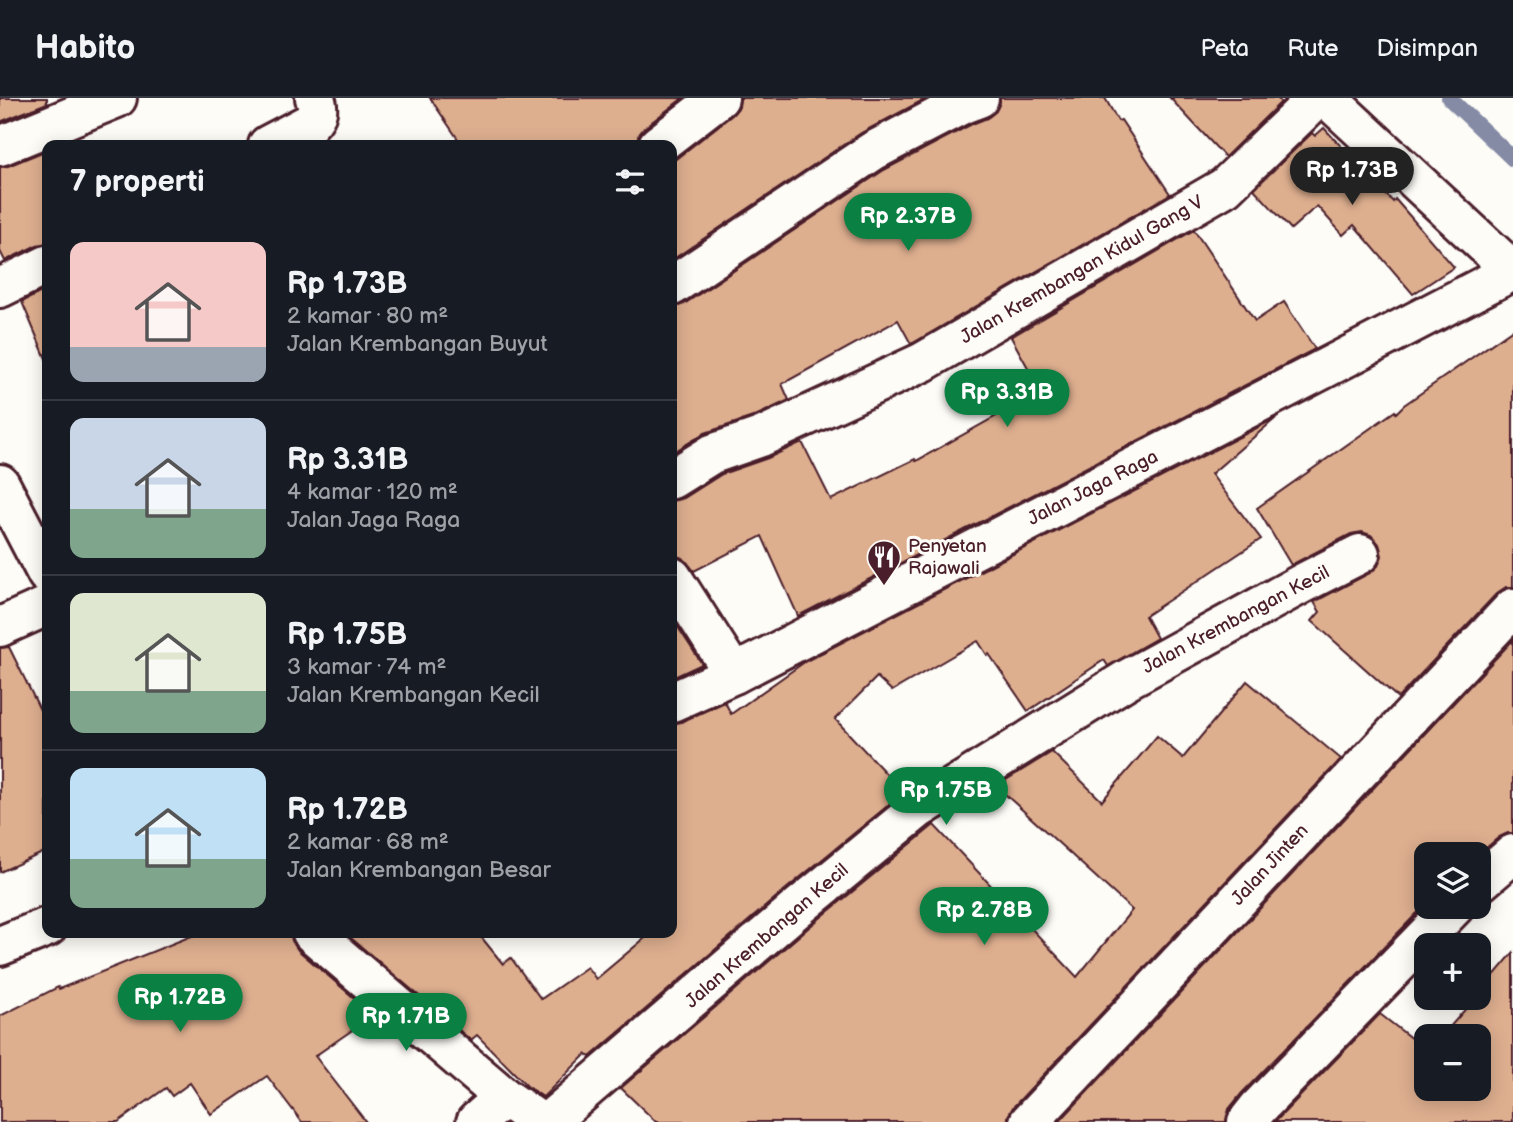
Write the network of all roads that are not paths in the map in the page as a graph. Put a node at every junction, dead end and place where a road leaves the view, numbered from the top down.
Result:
1 (117, 98) edge
2 (316, 98) edge
3 (719, 98) edge
4 (979, 98) edge
5 (1317, 98) edge
6 (1327, 98) edge
7 (278, 140) edge
8 (665, 140) edge
9 (0, 146) edge
10 (42, 267) edge
11 (1513, 271) edge
12 (677, 283) edge
13 (0, 288) edge
14 (677, 476) edge
15 (0, 484) edge
16 (1360, 554) dead end
17 (42, 564) edge
18 (677, 585) edge
19 (42, 608) edge
20 (1513, 608) edge
21 (0, 626) edge
22 (734, 674) junction
23 (677, 700) edge
24 (1513, 855) edge
25 (1491, 873) edge
26 (1442, 919) edge
27 (42, 929) edge
28 (318, 938) edge
29 (0, 946) edge
30 (504, 1097) junction
31 (476, 1122) edge
32 (540, 1122) edge
33 (548, 1122) edge
34 (1029, 1122) edge
35 (1247, 1122) edge

1 - 9 street
2 - 7 street
3 - 8 street
4 - 12 street
5 - 14 street, Jalan Krembangan Kidul Gang V
6 - 11 street
10 - 13 street
11 - 22 street, Jalan Jaga Raga
15 - 17 street
16 - 33 street, Jalan Krembangan Kecil
18 - 22 street
19 - 21 street
20 - 34 street, Jalan Jinten
22 - 23 street, Jalan Jaga Raga
24 - 25 street
26 - 35 street
27 - 29 street
28 - 30 street
30 - 31 street
30 - 32 street

